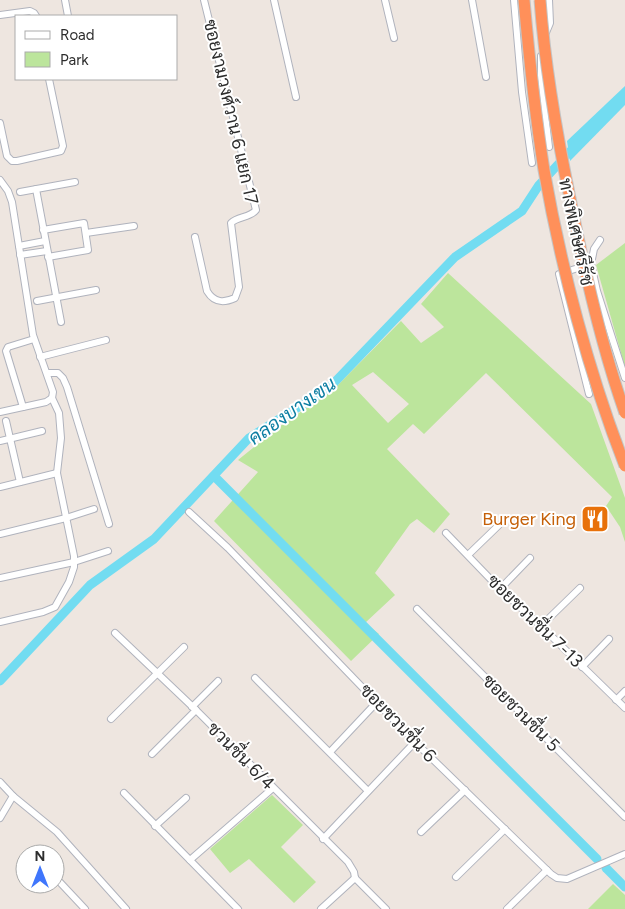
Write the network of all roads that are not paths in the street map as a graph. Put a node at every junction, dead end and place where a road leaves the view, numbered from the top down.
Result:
1 (65, 0) edge
2 (204, 0) edge
3 (274, 0) edge
4 (385, 0) edge
5 (472, 0) edge
6 (514, 0) edge
7 (524, 0) edge
8 (540, 0) edge
9 (549, 0) edge
10 (0, 15) edge
11 (35, 15) edge
12 (68, 15) edge
13 (394, 38) dead end
14 (486, 77) dead end
15 (49, 80) edge
16 (296, 97) dead end
17 (0, 123) edge
18 (549, 147) dead end
19 (532, 163) dead end
20 (0, 180) edge
21 (75, 182) dead end
22 (36, 189) junction
23 (20, 192) dead end
24 (134, 226) dead end
25 (43, 230) junction
26 (86, 233) junction
27 (195, 237) dead end
28 (600, 240) dead end
29 (45, 241) junction
30 (19, 246) junction
31 (48, 254) junction
32 (20, 255) junction
33 (591, 264) junction
34 (96, 290) dead end
35 (56, 296) junction
36 (37, 301) dead end
37 (61, 322) dead end
38 (34, 339) junction
39 (106, 340) dead end
40 (40, 357) junction
41 (47, 372) junction
42 (625, 378) edge
43 (589, 394) dead end
44 (52, 398) junction
45 (23, 407) junction
46 (0, 412) edge
47 (625, 413) edge
48 (6, 421) dead end
49 (42, 431) dead end
50 (10, 439) junction
51 (0, 441) edge
52 (625, 466) edge
53 (56, 473) junction
54 (20, 482) junction
55 (0, 487) edge
56 (94, 509) dead end
57 (189, 512) dead end
58 (66, 518) junction
59 (109, 524) dead end
60 (499, 525) dead end
61 (446, 533) dead end
62 (0, 534) edge
63 (108, 551) dead end
64 (468, 555) junction
65 (530, 558) dead end
66 (74, 562) junction
67 (0, 578) edge
68 (580, 588) dead end
69 (500, 589) junction
70 (418, 608) dead end
71 (0, 622) edge
72 (541, 626) junction
73 (115, 633) dead end
74 (610, 638) dead end
75 (184, 647) dead end
76 (582, 668) junction
77 (157, 675) junction
78 (255, 678) dead end
79 (218, 680) dead end
80 (625, 691) edge
81 (616, 700) junction
82 (378, 702) junction
83 (625, 708) edge
84 (194, 709) junction
85 (111, 719) dead end
86 (415, 742) junction
87 (330, 752) junction
88 (152, 754) dead end
89 (0, 782) edge
90 (273, 788) junction
91 (465, 790) junction
92 (368, 791) junction
93 (124, 793) dead end
94 (12, 796) junction
95 (186, 798) dead end
96 (625, 816) edge
97 (0, 818) edge
98 (156, 826) junction
99 (505, 829) junction
100 (421, 832) dead end
101 (323, 839) junction
102 (625, 854) edge
103 (190, 860) junction
104 (547, 870) junction
105 (456, 877) dead end
106 (355, 878) junction
107 (65, 888) edge
108 (85, 909) edge
109 (126, 909) edge
110 (238, 909) edge
111 (321, 909) edge
112 (386, 909) edge
113 (507, 909) edge

1 - 12 street
2 - 27 street, ซอยงามวงศ์วาน 6 แยก 17
3 - 16 street
4 - 13 street
5 - 14 street
6 - 19 street
7 - 52 highway, ทางพิเศษศรีรัช, bridge
8 - 47 highway, ทางพิเศษศรีรัช, bridge
9 - 18 street
10 - 11 street
15 - 17 street
20 - 30 street
21 - 22 street
22 - 23 street
22 - 25 street
24 - 26 street
25 - 26 street
25 - 29 street
26 - 31 street
28 - 33 street
29 - 30 street
29 - 31 street
30 - 32 street
31 - 32 street
31 - 35 street
32 - 38 street
33 - 42 street
33 - 43 street
34 - 35 street
35 - 36 street
35 - 37 street
38 - 40 street
38 - 45 street
39 - 40 street
40 - 41 street
41 - 44 street
41 - 59 street
44 - 45 street
44 - 53 street
45 - 46 street
48 - 50 street
49 - 50 street
50 - 51 street
50 - 54 street
53 - 54 street
53 - 58 street
54 - 55 street
56 - 58 street
57 - 82 street, ซอยชวนชื่น 6
58 - 62 street
58 - 66 street
60 - 64 street
61 - 64 street, ซอยชวนชื่น 7-13
63 - 66 street
64 - 69 street, ซอยชวนชื่น 7-13
65 - 69 street
66 - 67 street
66 - 71 street
68 - 72 street
69 - 72 street, ซอยชวนชื่น 7-13
70 - 96 street, ซอยชวนชื่น 5
72 - 76 street, ซอยชวนชื่น 7-13
73 - 77 street, ชวนชื่น 6/4
74 - 76 street
75 - 77 street
76 - 81 street, ซอยชวนชื่น 7-13
77 - 84 street, ชวนชื่น 6/4
77 - 85 street
78 - 87 street
79 - 84 street
80 - 81 street
81 - 83 street, ซอยชวนชื่น 7-13
82 - 86 street, ซอยชวนชื่น 6
82 - 87 street
84 - 88 street
84 - 90 street, ชวนชื่น 6/4
86 - 91 street, ซอยชวนชื่น 6
86 - 92 street
87 - 92 street
89 - 94 street
90 - 101 street, ชวนชื่น 6/4
90 - 103 street
91 - 99 street, ซอยชวนชื่น 6
91 - 100 street
92 - 101 street
93 - 98 street
94 - 97 street
94 - 109 street
95 - 98 street
98 - 103 street
99 - 104 street, ซอยชวนชื่น 6
99 - 105 street
101 - 106 street, ชวนชื่น 6/4
102 - 104 street, ซอยชวนชื่น 6
103 - 110 street
104 - 113 street
106 - 111 street
106 - 112 street, ชวนชื่น 6/4
107 - 108 street

